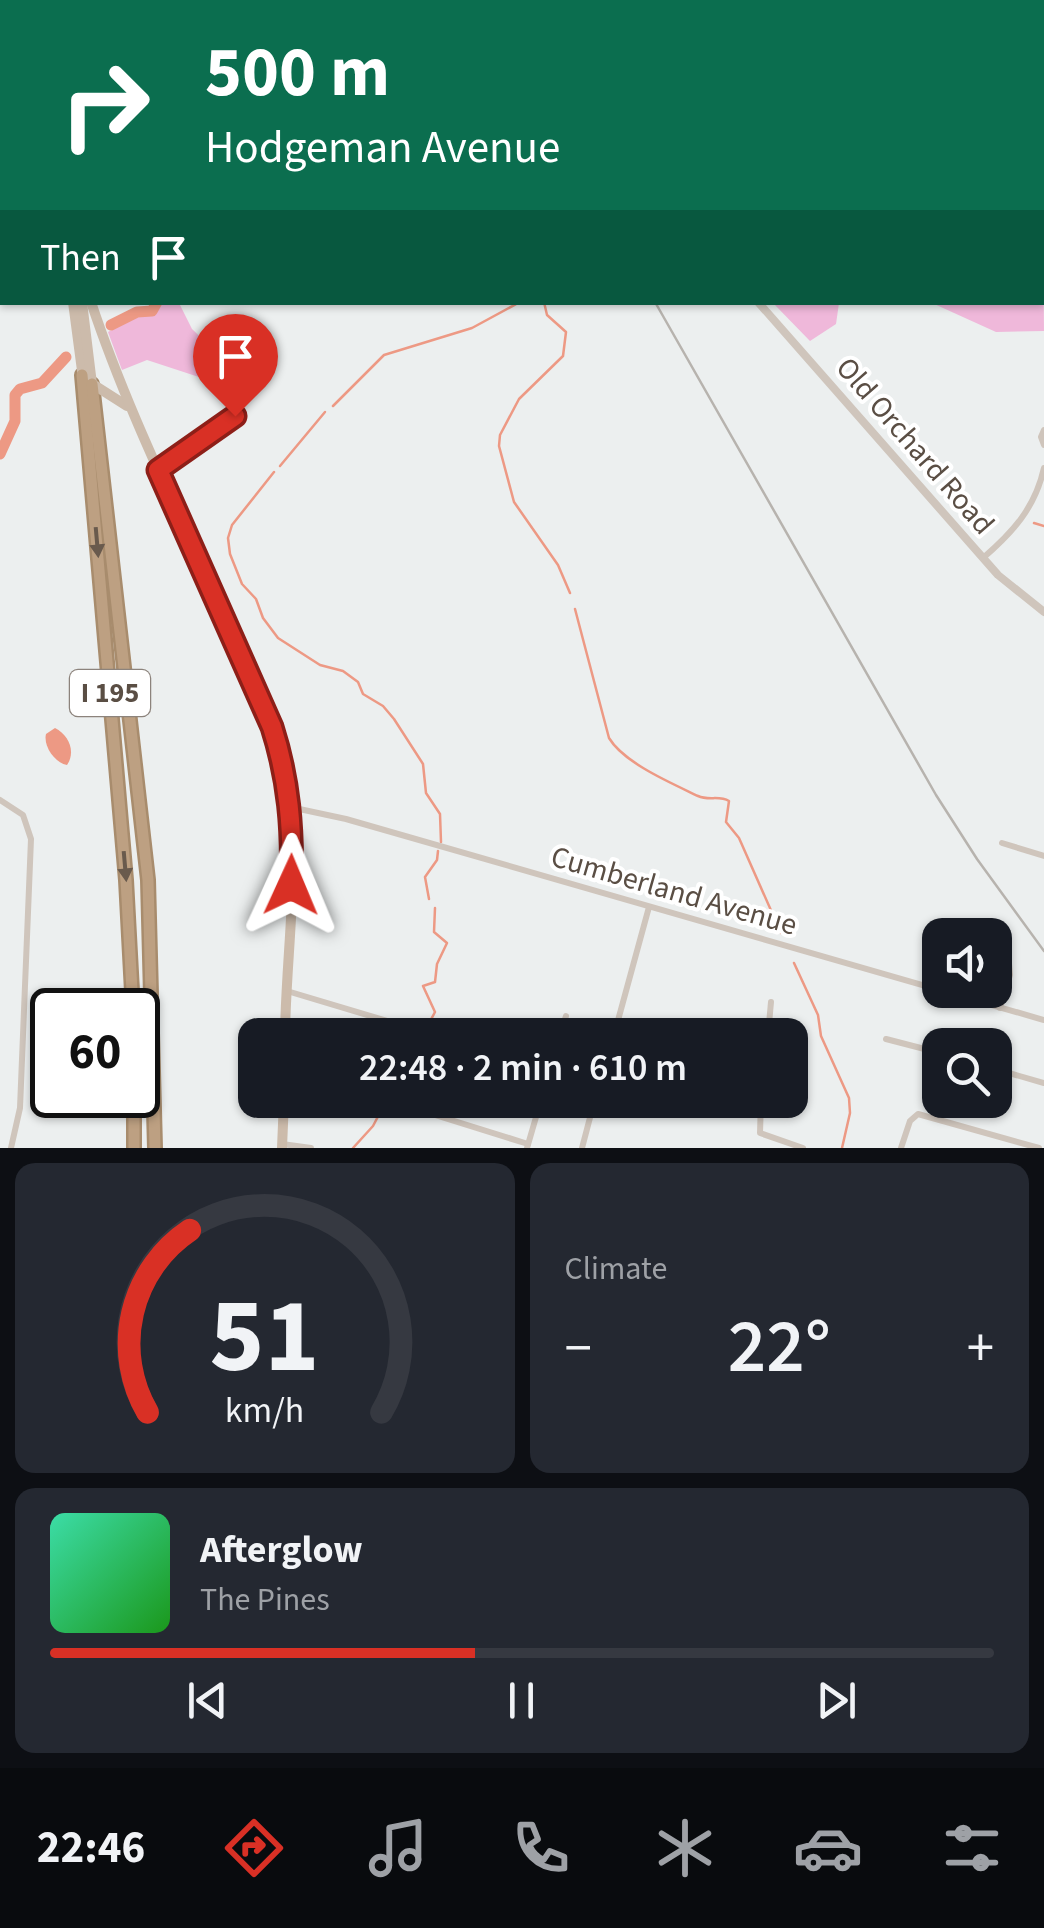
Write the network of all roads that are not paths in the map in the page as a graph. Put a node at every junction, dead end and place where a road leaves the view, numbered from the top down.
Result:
1 (74, 305) edge
2 (82, 305) edge
3 (91, 305) edge
4 (761, 305) edge
5 (87, 380) junction
6 (119, 380) junction
7 (108, 392) junction
8 (133, 415) junction
9 (238, 416) dead end
10 (1044, 430) edge
11 (1044, 445) edge
12 (1044, 468) edge
13 (158, 470) junction
14 (983, 558) junction
15 (1044, 612) edge
16 (0, 800) edge
17 (290, 807) junction
18 (1002, 843) dead end
19 (1044, 856) edge
20 (649, 908) junction
21 (922, 986) edge
22 (132, 988) edge
23 (286, 990) junction
24 (771, 1002) dead end
25 (1000, 1008) edge
26 (285, 1018) edge
27 (378, 1018) edge
28 (619, 1018) edge
29 (770, 1018) edge
30 (1044, 1020) edge
31 (886, 1040) dead end
32 (922, 1049) edge
33 (1012, 1074) edge
34 (1044, 1083) edge
35 (134, 1118) edge
36 (283, 1118) edge
37 (442, 1118) edge
38 (536, 1118) edge
39 (590, 1118) edge
40 (761, 1118) edge
41 (282, 1146) edge
42 (527, 1146) edge
43 (11, 1148) edge
44 (134, 1148) edge
45 (155, 1148) edge
46 (312, 1148) edge
47 (582, 1148) edge
48 (803, 1148) edge
49 (900, 1148) edge
50 (1039, 1148) edge

1 - 5 main road
2 - 5 main road
3 - 6 main road
4 - 14 street, Old Orchard Road
5 - 7 main road
5 -> 22 highway, I 195
5 - 45 highway, I 195
6 - 7 main road
6 - 8 main road
7 - 8 main road
8 - 13 main road
9 - 13 street
10 - 11 street
12 - 14 street
13 - 17 main road
14 - 15 street, Old Orchard Road
16 - 43 street
17 - 20 street, Cumberland Avenue
17 - 23 main road
18 - 19 street
20 - 21 street, Cumberland Avenue
20 - 28 street
23 - 26 main road
23 - 27 street
24 - 29 street
25 - 30 street, Cumberland Avenue
31 - 32 street
33 - 34 street
35 - 44 highway
36 - 41 main road
37 - 42 street
38 - 42 street
39 - 47 street
40 - 48 street
41 - 46 street
49 - 50 street

